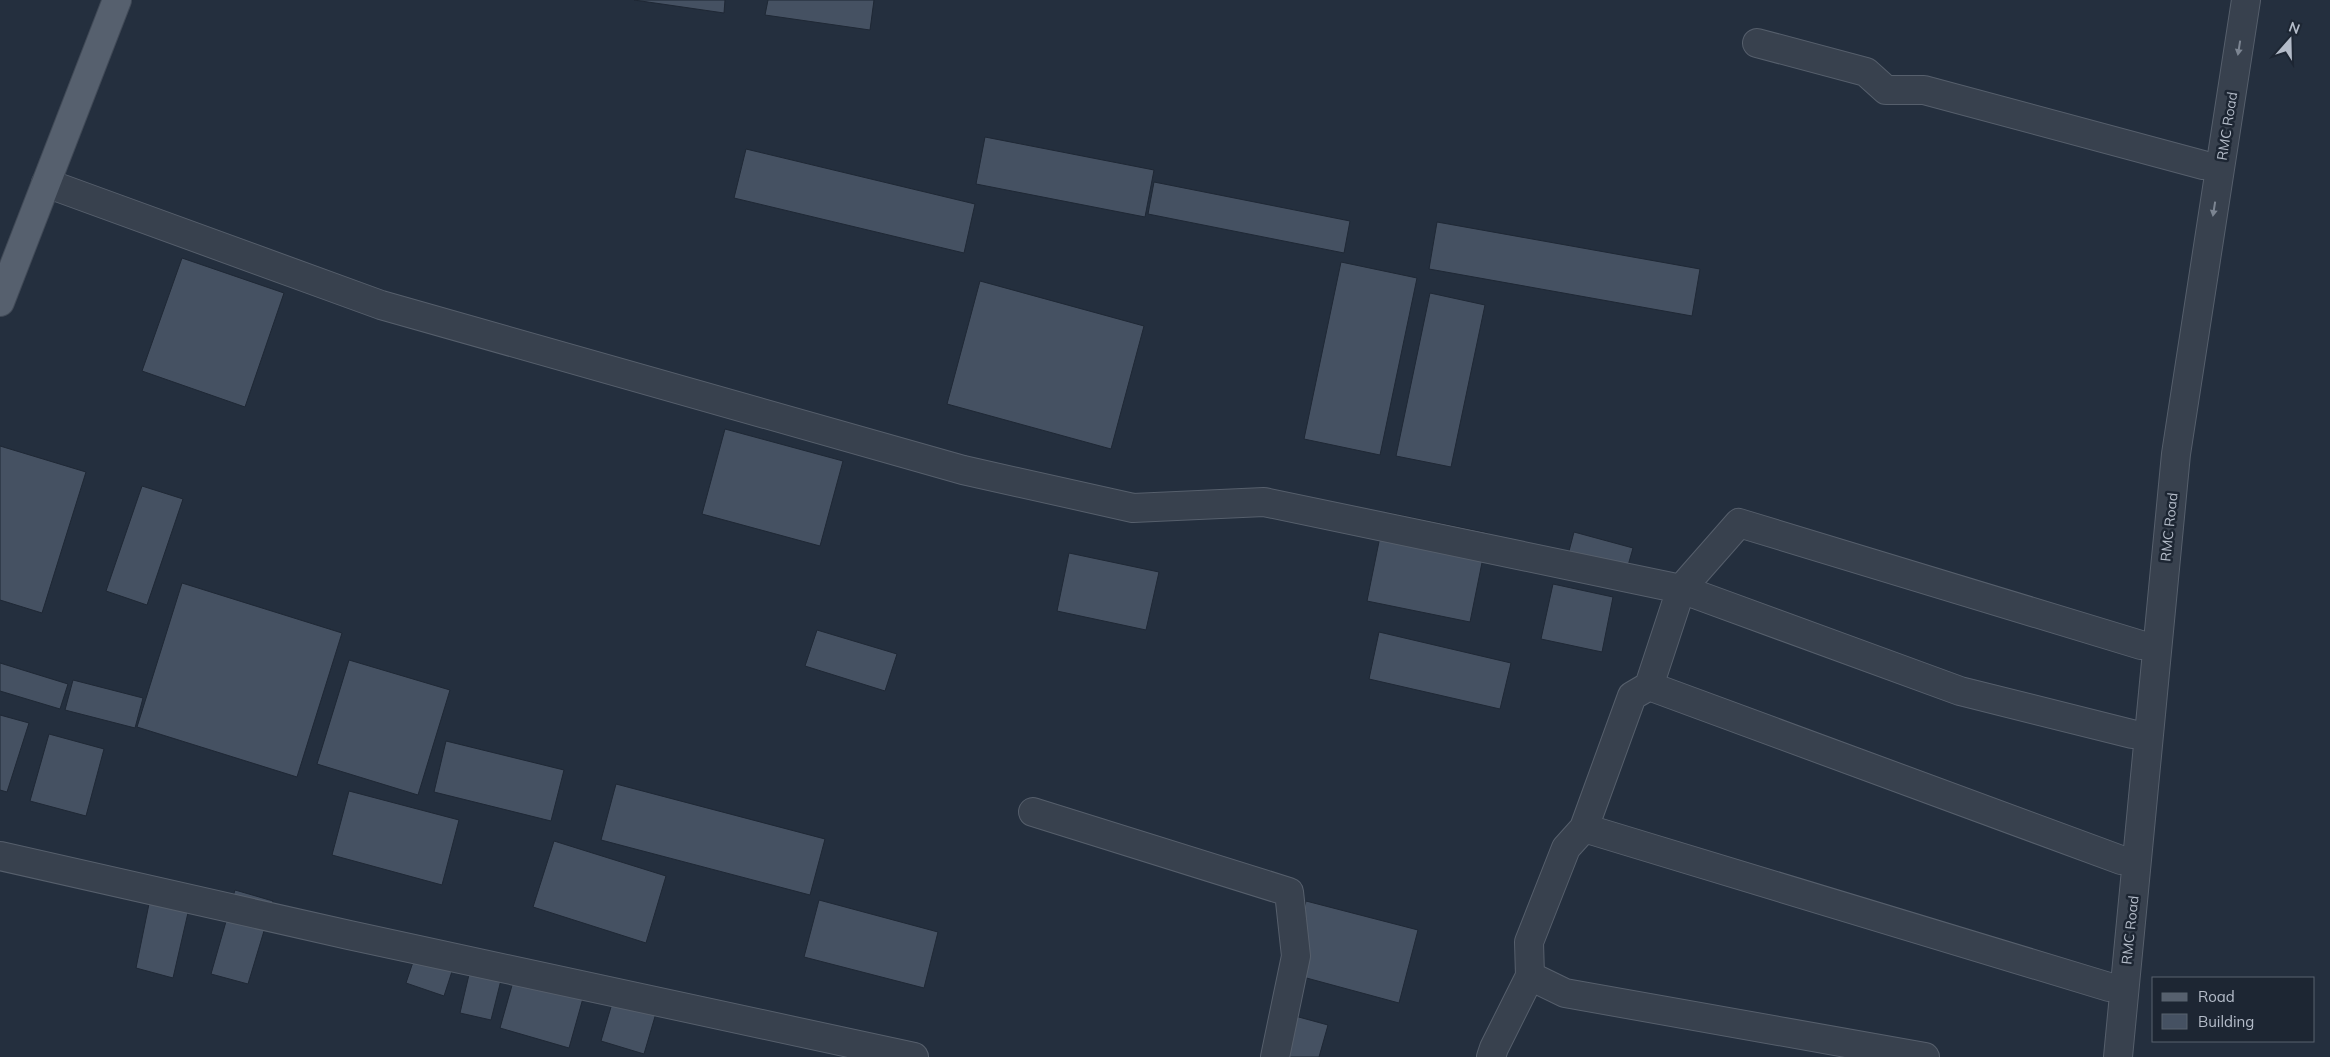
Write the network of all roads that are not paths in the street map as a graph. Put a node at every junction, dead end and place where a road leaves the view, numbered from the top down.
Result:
1 (117, 0) edge
2 (2228, 0) edge
3 (2246, 0) edge
4 (1757, 43) dead end
5 (2203, 165) junction
6 (46, 183) junction
7 (0, 302) edge
8 (1681, 589) junction
9 (2141, 645) junction
10 (1649, 686) junction
11 (2132, 734) junction
12 (1033, 812) dead end
13 (1584, 828) junction
14 (0, 856) edge
15 (2121, 860) junction
16 (1530, 976) junction
17 (2109, 987) junction
18 (914, 1057) edge
19 (1275, 1057) edge
20 (1491, 1057) edge
21 (1925, 1057) edge
22 (2102, 1057) edge
23 (2118, 1057) edge

1 - 6 main road
2 - 5 street, RMC Road
3 -> 23 street, RMC Road
4 - 5 street
5 - 9 street, RMC Road
6 - 7 main road
6 - 8 street
8 - 9 street
8 - 10 street
8 - 11 street
9 - 11 street, RMC Road
10 - 13 street
10 - 15 street
11 - 15 street, RMC Road
12 - 19 street
13 - 16 street
13 - 17 street
14 - 18 street
15 - 17 street, RMC Road
16 - 20 street
16 - 21 street
17 - 22 street, RMC Road

